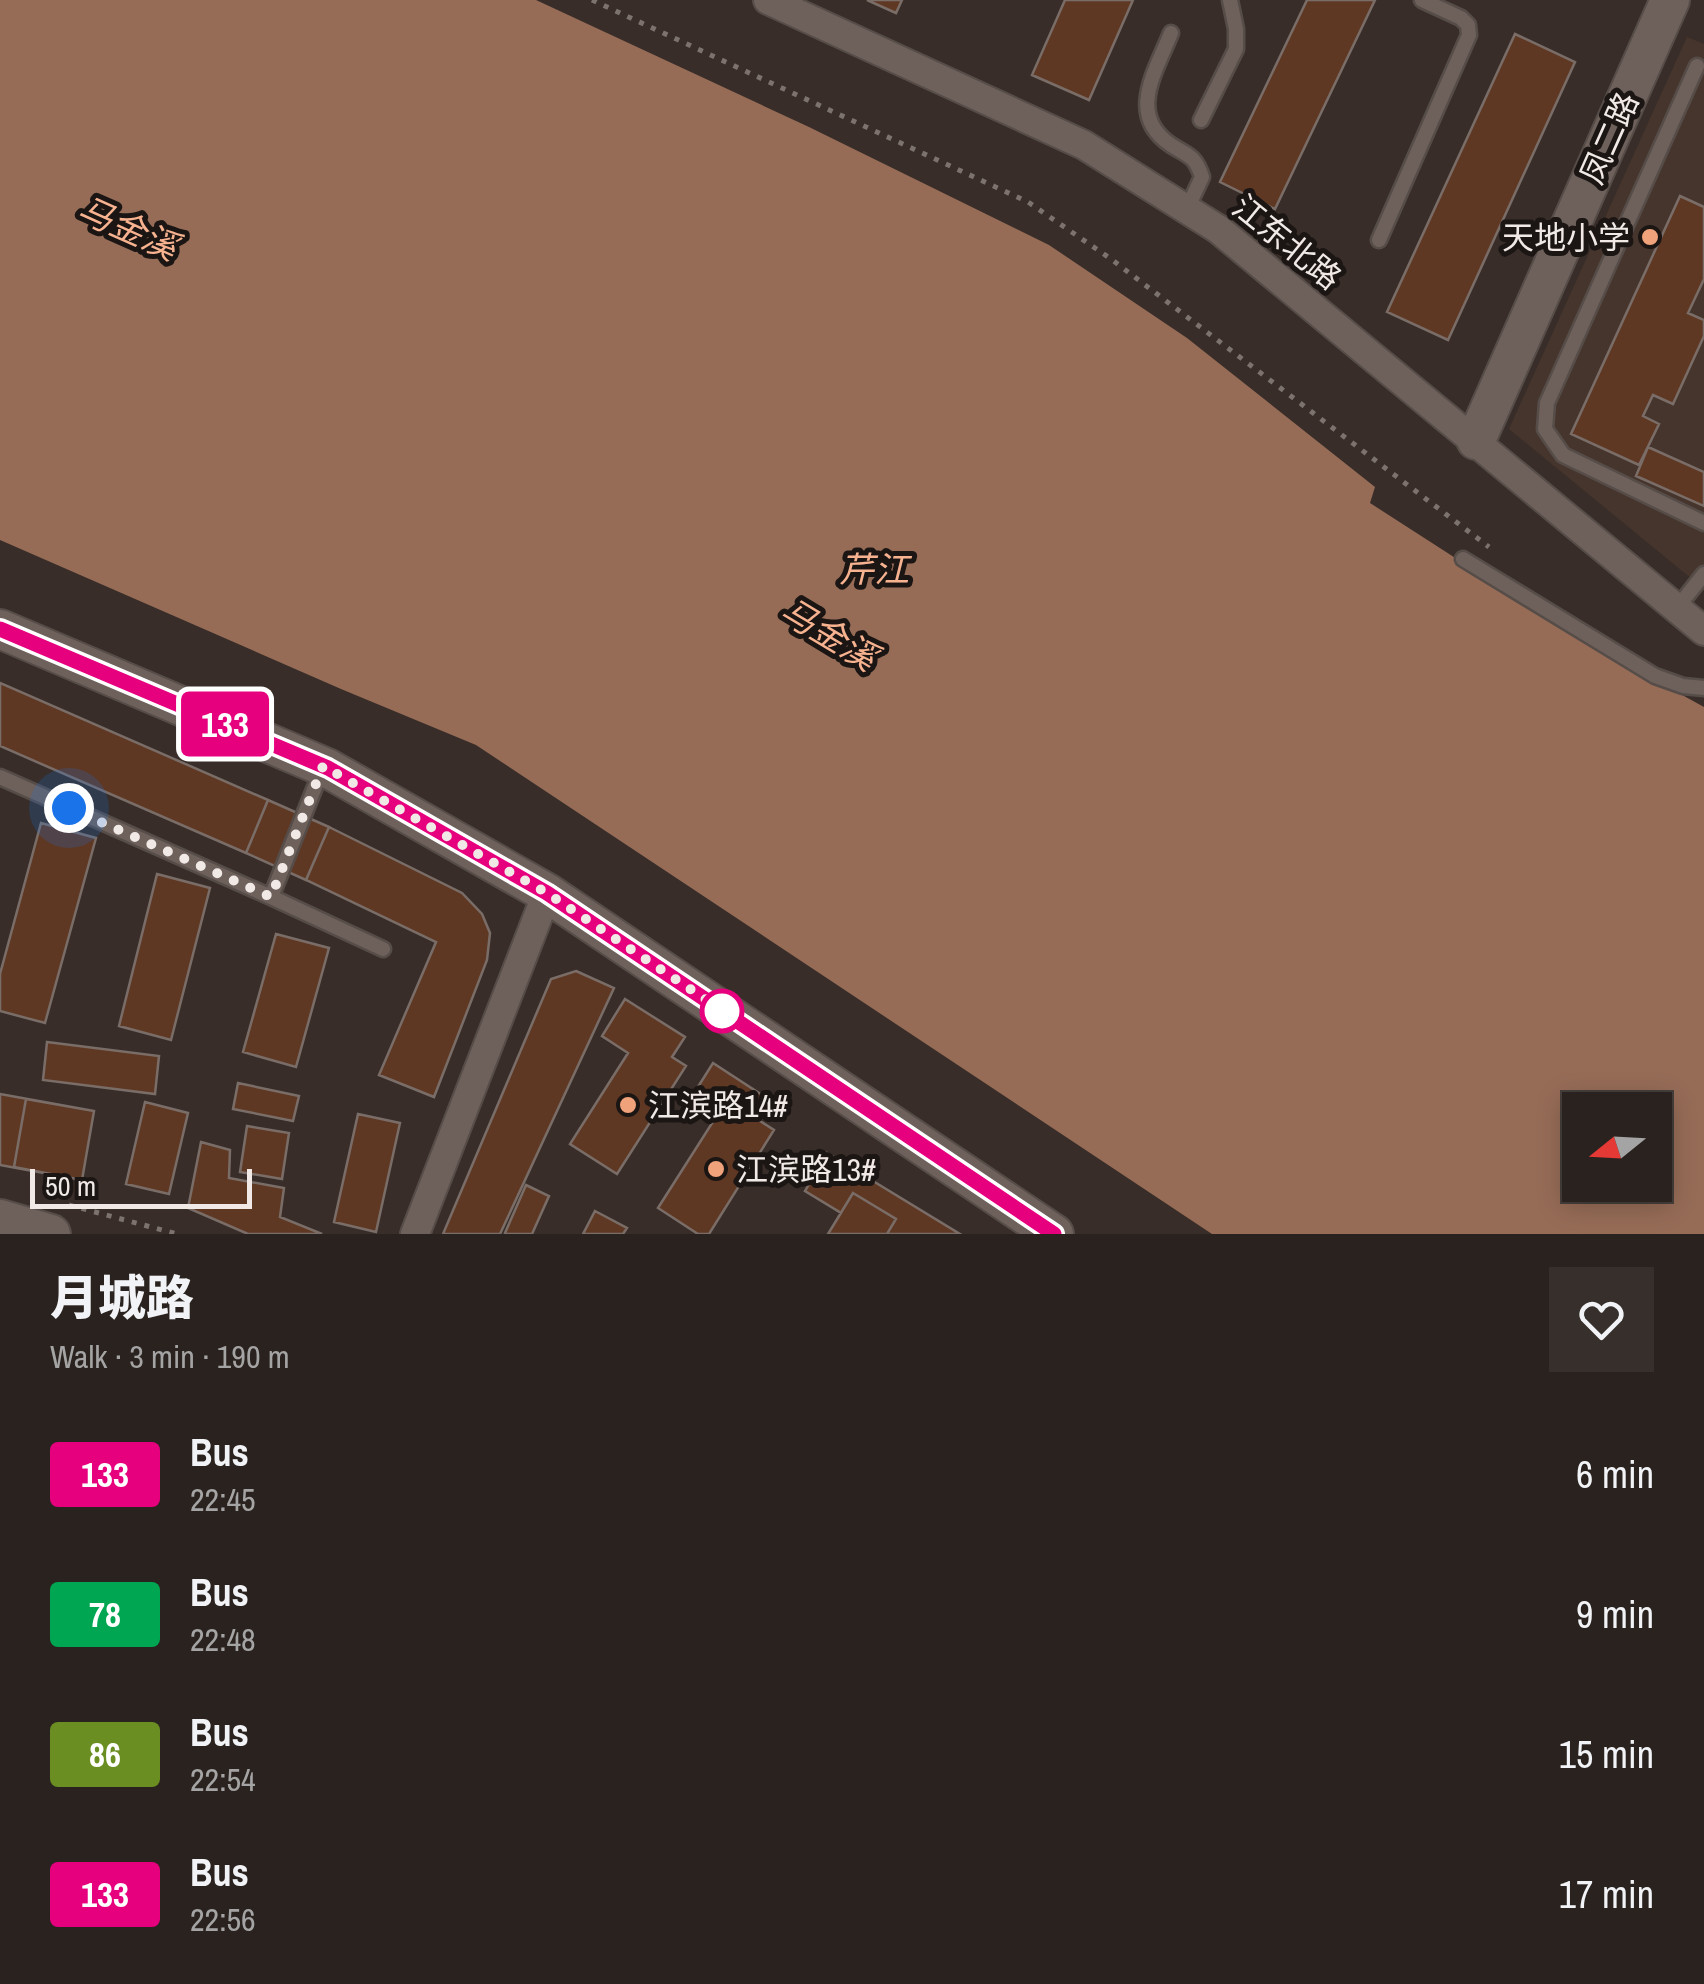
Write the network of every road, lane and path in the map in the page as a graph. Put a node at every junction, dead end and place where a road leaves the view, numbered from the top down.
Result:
1 (592, 0) edge
2 (768, 0) edge
3 (1230, 0) edge
4 (1422, 0) edge
5 (1670, 0) edge
6 (1681, 0) edge
7 (1704, 9) edge
8 (1172, 33) dead end
9 (1696, 66) dead end
10 (1202, 120) dead end
11 (1187, 210) junction
12 (1379, 240) dead end
13 (1476, 440) junction
14 (1704, 523) edge
15 (1492, 549) dead end
16 (1463, 559) dead end
17 (1704, 574) edge
18 (1677, 608) junction
19 (0, 629) edge
20 (1704, 631) edge
21 (1704, 688) edge
22 (323, 766) junction
23 (0, 778) edge
24 (547, 893) junction
25 (271, 897) junction
26 (383, 949) dead end
27 (0, 1218) edge
28 (55, 1218) edge
29 (177, 1234) edge
30 (415, 1234) edge
31 (1054, 1234) edge

1 - 15 path
2 - 11 street, 江东北路
3 - 10 lane
4 - 12 lane
5 - 13 main road, 凤二路
6 - 7 main road
8 - 11 lane
9 - 14 lane
11 - 13 street, 江东北路
13 - 18 street, 江东北路
16 - 21 lane
17 - 18 lane
18 - 20 street, 江东北路
19 - 22 main road
22 - 24 main road
22 - 25 lane
23 - 25 lane
24 - 30 street
24 - 31 main road
25 - 26 lane
27 - 28 main road
28 - 29 path

